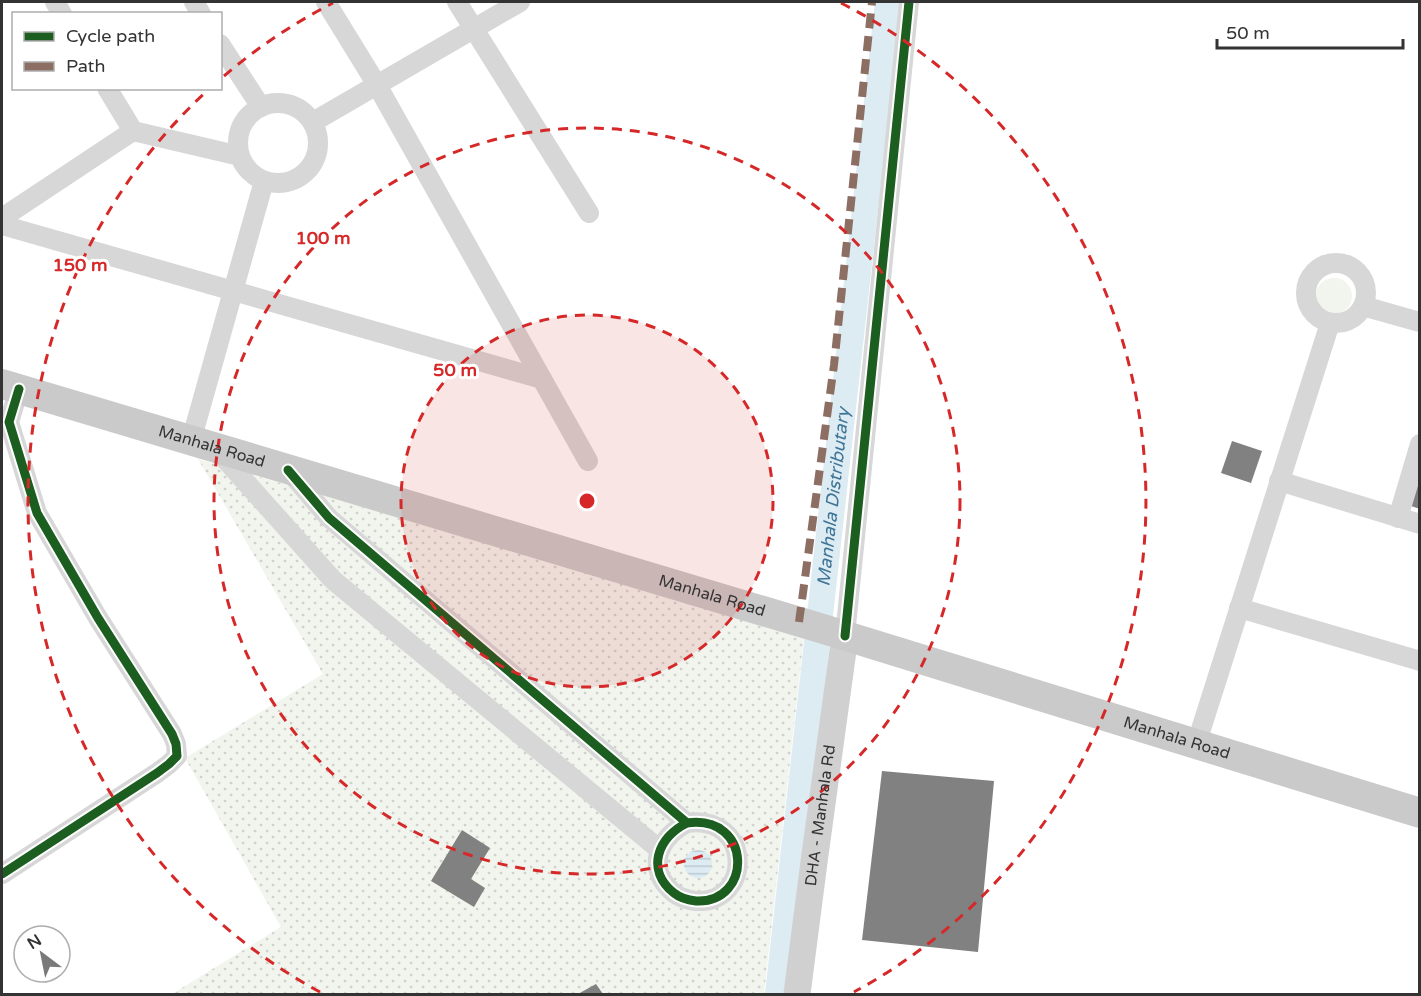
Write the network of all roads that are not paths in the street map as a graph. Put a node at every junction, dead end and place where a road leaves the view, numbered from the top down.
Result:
1 (326, 2) edge
2 (457, 2) edge
3 (520, 2) edge
4 (909, 2) edge
5 (473, 29) junction
6 (222, 47) edge
7 (377, 85) junction
8 (108, 90) edge
9 (261, 107) junction
10 (313, 122) junction
11 (133, 131) junction
12 (240, 156) junction
13 (264, 181) junction
14 (589, 213) dead end
15 (2, 218) edge
16 (2, 225) edge
17 (233, 291) junction
18 (1363, 306) junction
19 (1330, 322) junction
20 (1419, 322) edge
21 (542, 379) junction
22 (10, 386) edge
23 (1419, 444) edge
24 (203, 445) junction
25 (588, 460) dead end
26 (288, 470) junction
27 (1279, 482) junction
28 (1398, 518) junction
29 (1419, 524) edge
30 (1239, 608) junction
31 (845, 636) junction
32 (1419, 661) edge
33 (1196, 745) junction
34 (1419, 813) edge
35 (687, 823) junction
36 (660, 850) junction
37 (2, 874) edge
38 (797, 994) edge

1 - 7 street
2 - 5 street
3 - 5 street
4 - 31 street
5 - 7 street
5 - 14 street
6 - 9 street
7 - 10 street
7 - 21 street
8 - 11 street
9 - 10 street
9 - 12 street
10 - 13 street
11 - 12 street
11 - 15 street
12 - 13 street
13 - 17 street
16 - 17 street
17 - 21 street
17 - 24 street
18 - 19 street
18 - 19 street
18 - 20 street
19 - 27 street
21 - 25 street
22 - 24 main road, Manhala Road
22 - 37 street
23 - 28 street
24 - 26 main road, Manhala Road
24 - 36 street
26 - 31 main road, Manhala Road
26 - 35 street
27 - 28 street
27 - 30 street
28 - 29 street
30 - 32 street
30 - 33 street
31 - 33 main road, Manhala Road
31 - 38 main road, DHA - Manhala Rd
33 - 34 main road, Manhala Road
35 - 36 street
35 - 36 street

